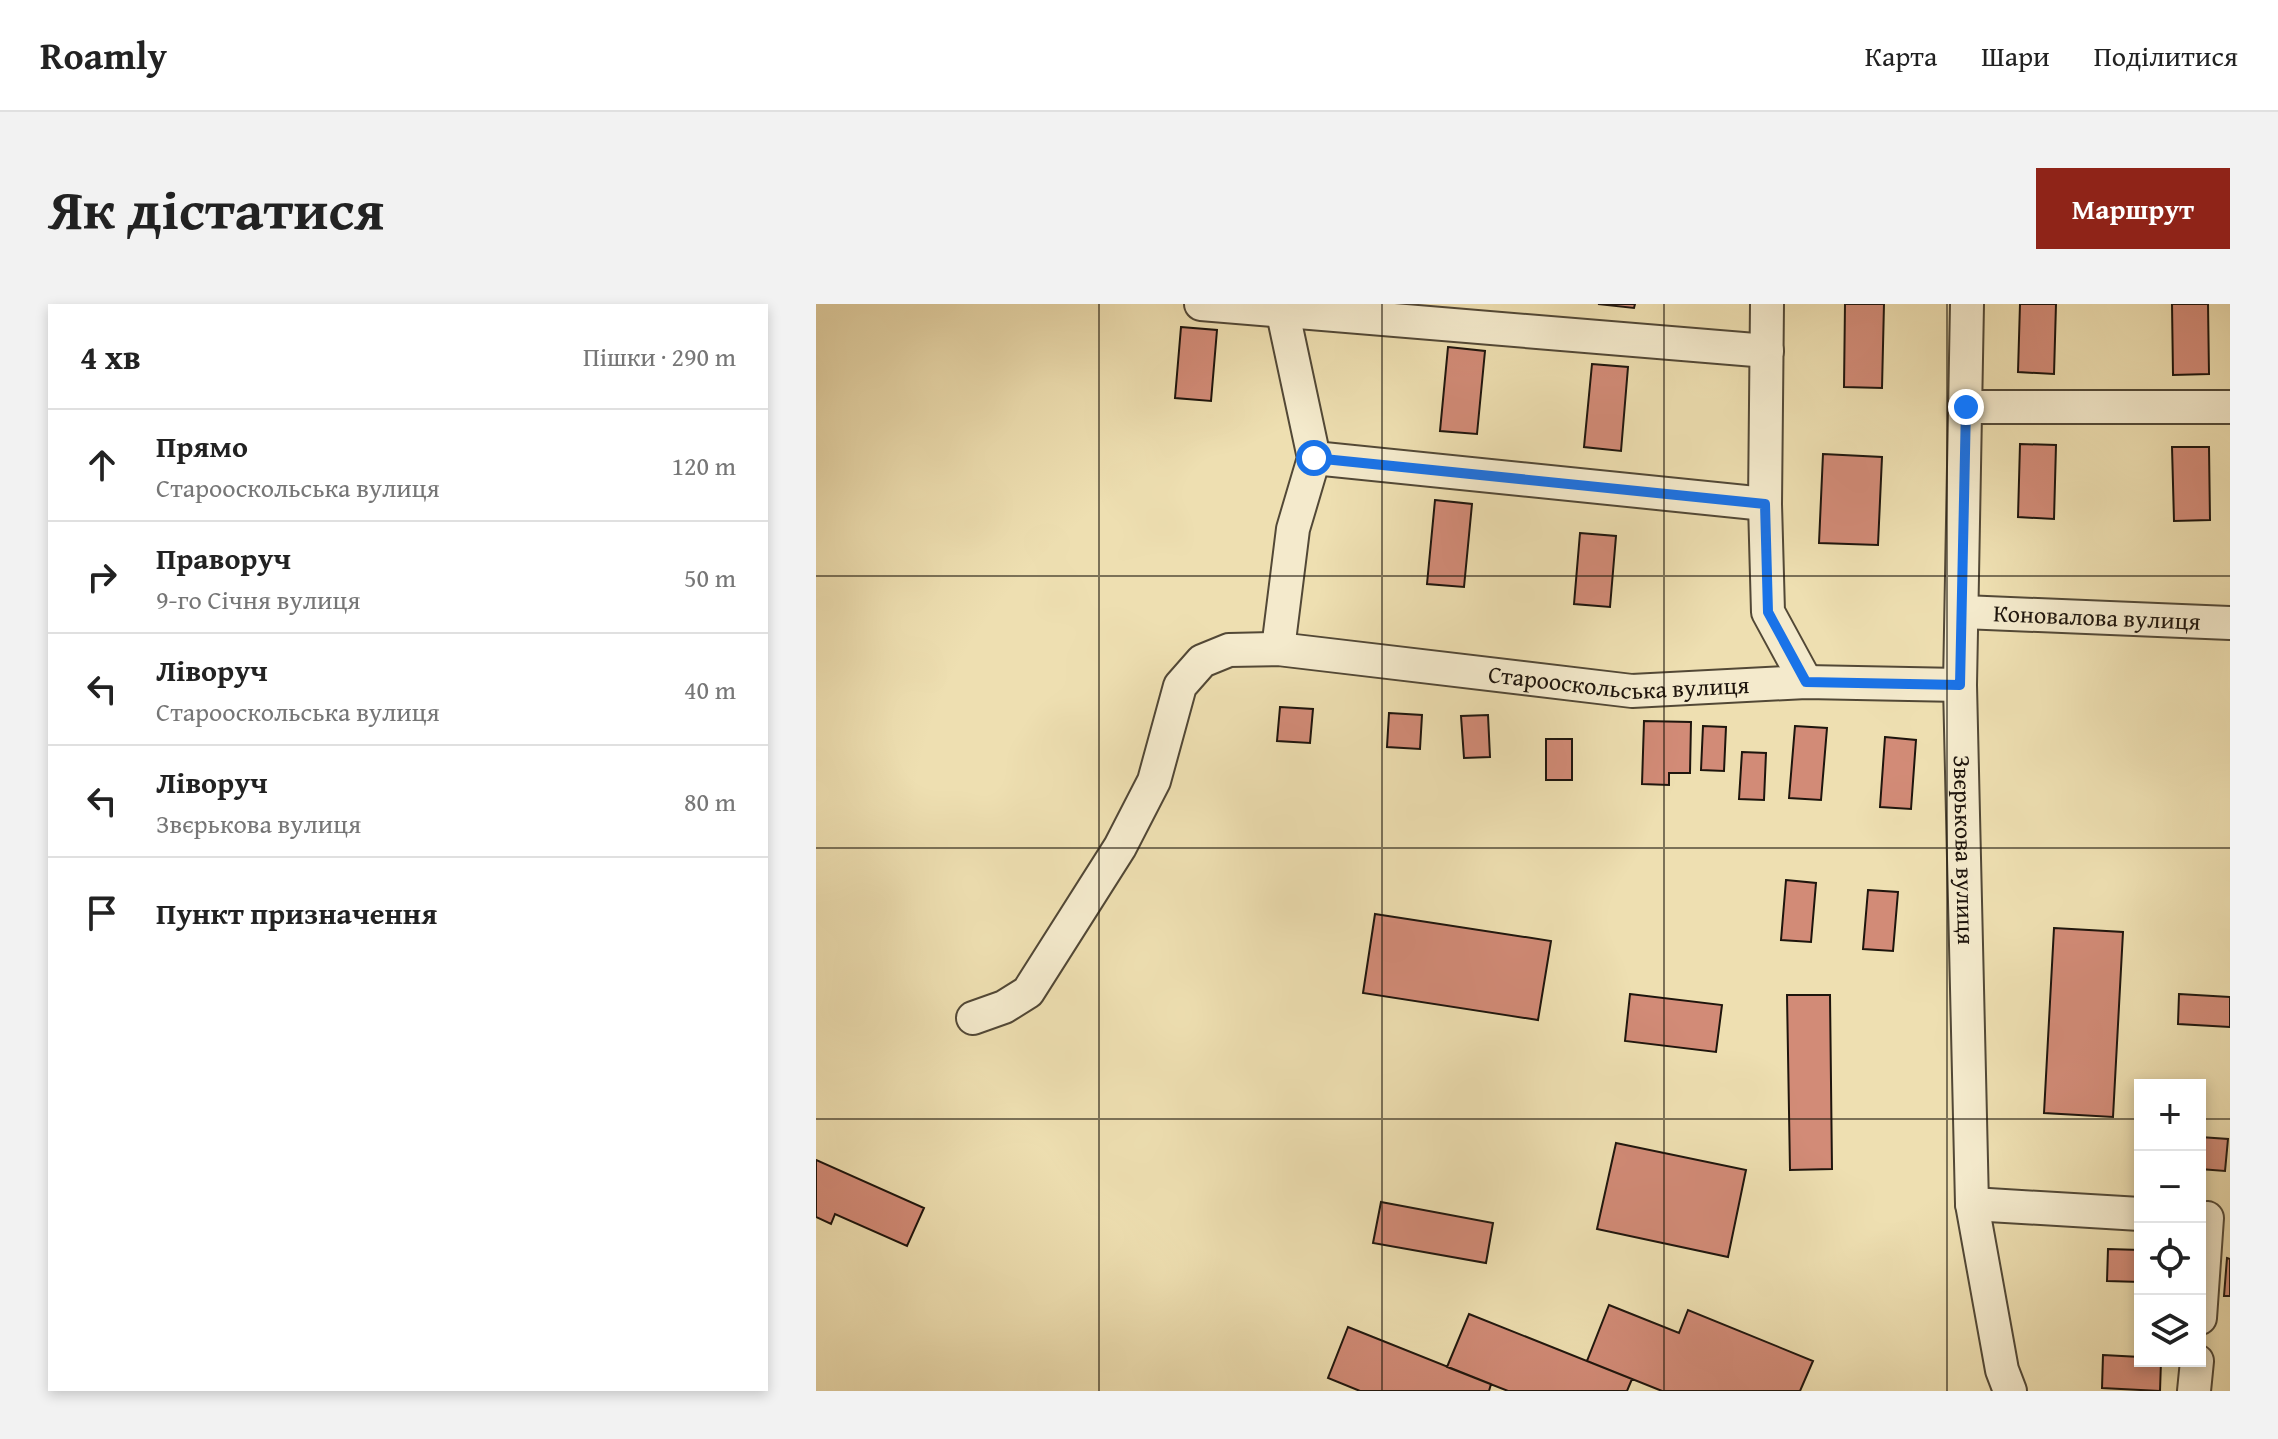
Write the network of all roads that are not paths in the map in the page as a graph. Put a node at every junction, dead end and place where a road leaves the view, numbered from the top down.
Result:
1 (1201, 304) edge
2 (1767, 304) edge
3 (1967, 304) edge
4 (1281, 307) edge
5 (1767, 351) junction
6 (1966, 407) junction
7 (2230, 407) edge
8 (1314, 458) junction
9 (1765, 504) junction
10 (1963, 612) junction
11 (2230, 623) edge
12 (1278, 649) junction
13 (1806, 682) junction
14 (1960, 685) junction
15 (973, 1018) dead end
16 (1972, 1204) junction
17 (2134, 1214) edge
18 (2212, 1219) edge
19 (2203, 1295) edge
20 (2196, 1367) edge
21 (2010, 1391) edge
22 (2194, 1391) edge

1 - 4 street
2 - 5 street
3 - 6 street, Звєрькова вулиця
4 - 5 street
4 - 8 street
5 - 9 street
6 - 7 street
6 - 10 street, Звєрькова вулиця
8 - 9 street
8 - 12 street
9 - 13 street
10 - 11 street, Коновалова вулиця
10 - 14 street, Звєрькова вулиця
12 - 13 street, Старооскольська вулиця
12 - 15 street, Старооскольська вулиця
13 - 14 street, Старооскольська вулиця
14 - 16 street, Звєрькова вулиця
16 - 17 street
16 - 21 street, Звєрькова вулиця
18 - 19 street
20 - 22 street

